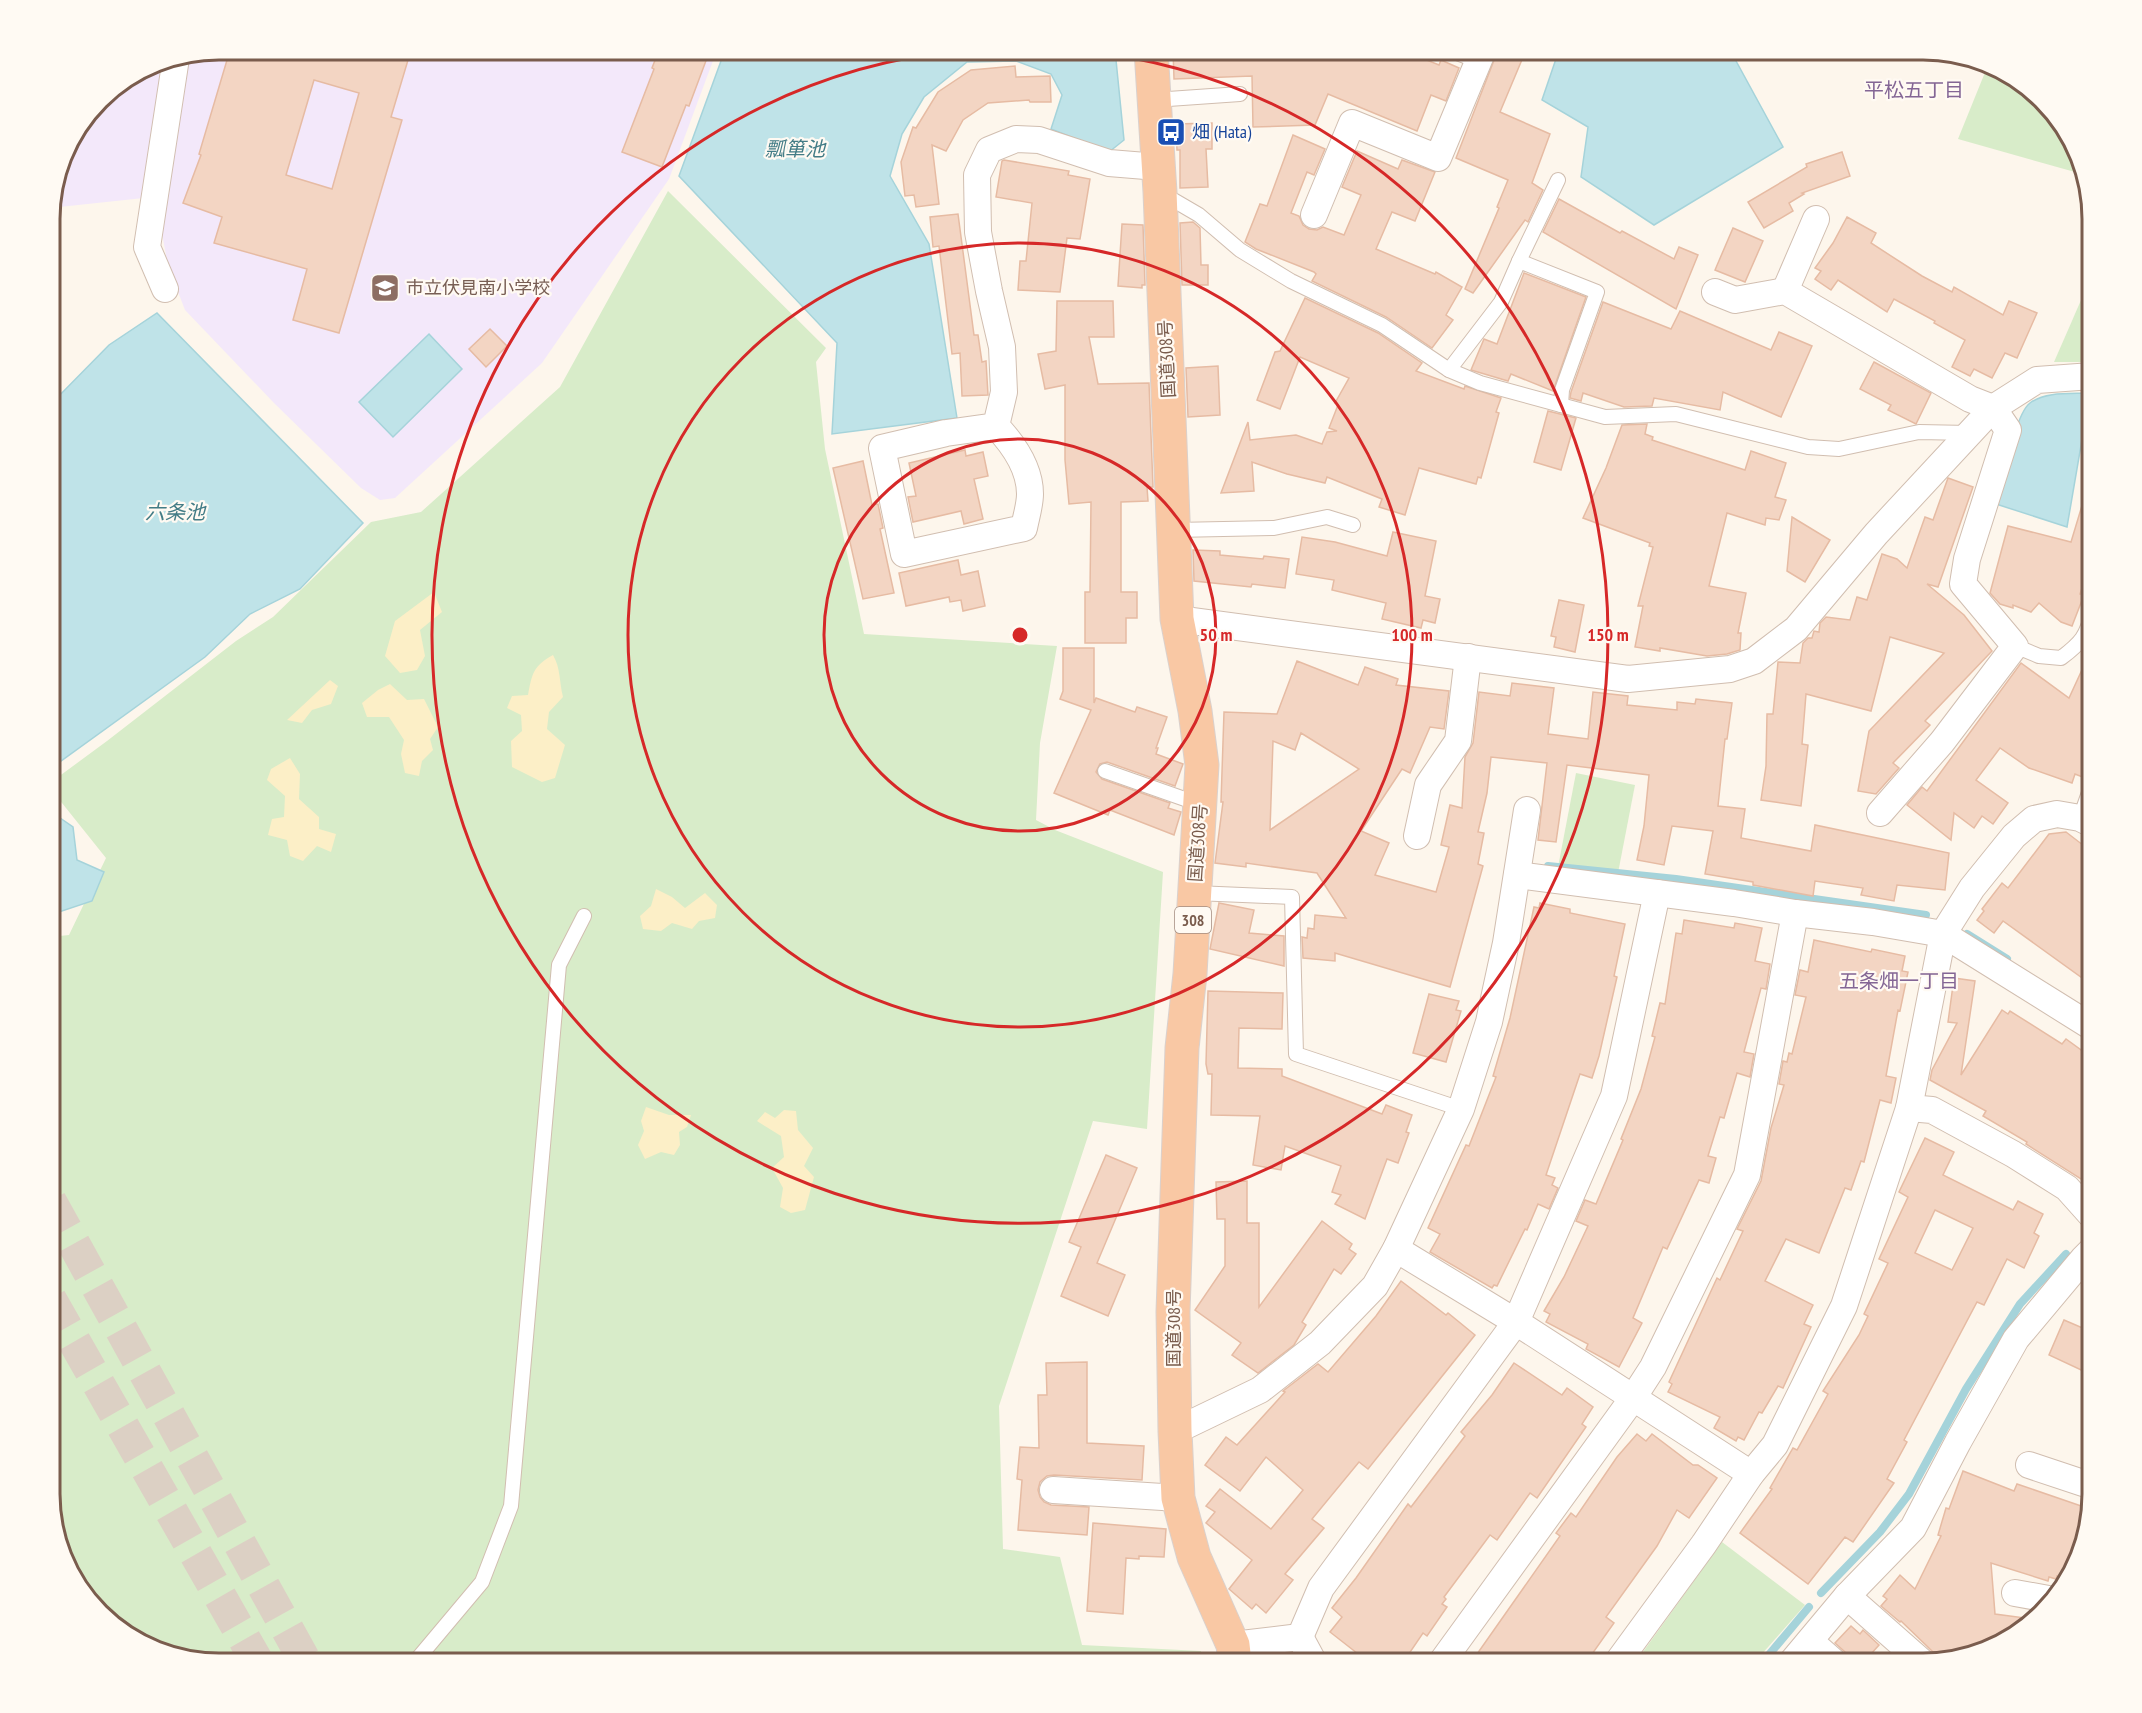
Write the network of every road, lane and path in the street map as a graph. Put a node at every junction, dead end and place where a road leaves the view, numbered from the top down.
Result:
1 (1152, 60) edge
2 (1478, 60) edge
3 (175, 66) edge
4 (1240, 94) dead end
5 (1154, 100) junction
6 (1159, 180) junction
7 (1558, 180) dead end
8 (1314, 214) dead end
9 (1816, 219) dead end
10 (1519, 261) junction
11 (165, 289) dead end
12 (1715, 291) dead end
13 (1785, 291) junction
14 (1449, 370) junction
15 (2082, 377) edge
16 (1561, 405) junction
17 (1993, 408) junction
18 (996, 426) junction
19 (1970, 434) junction
20 (1353, 525) dead end
21 (1175, 531) junction
22 (1177, 619) junction
23 (2082, 639) edge
24 (2015, 646) junction
25 (1468, 657) junction
26 (1105, 771) dead end
27 (1201, 804) junction
28 (1527, 810) dead end
29 (1880, 813) dead end
30 (2082, 820) edge
31 (1417, 836) dead end
32 (1517, 875) junction
33 (1194, 893) junction
34 (1657, 893) junction
35 (1796, 913) junction
36 (585, 916) dead end
37 (1943, 934) junction
38 (2082, 1021) edge
39 (1909, 1108) junction
40 (1461, 1109) junction
41 (2082, 1205) edge
42 (1396, 1249) junction
43 (2082, 1266) edge
44 (1516, 1322) junction
45 (1633, 1398) junction
46 (1175, 1431) junction
47 (2029, 1465) dead end
48 (1751, 1474) junction
49 (2082, 1483) edge
50 (1053, 1490) dead end
51 (1178, 1498) junction
52 (2015, 1593) dead end
53 (1847, 1596) junction
54 (2043, 1598) edge
55 (1300, 1637) junction
56 (1810, 1641) junction
57 (423, 1653) edge
58 (1234, 1653) edge
59 (1238, 1653) edge
60 (1308, 1653) edge
61 (1449, 1653) edge
62 (1625, 1653) edge
63 (1800, 1653) edge
64 (1823, 1653) edge
65 (1912, 1653) edge

1 - 5 highway, 国道308号 / 308
2 - 8 street
3 - 11 street
4 - 5 lane
5 - 6 highway, 国道308号 / 308
6 - 14 lane
6 - 18 street
6 - 21 highway, 国道308号 / 308
7 - 10 lane
9 - 13 street
10 - 14 lane
10 - 16 lane
12 - 13 street
13 - 17 street
14 - 16 lane
15 - 17 street
16 - 19 lane
17 - 19 street
17 - 24 street
18 - 18 street
19 - 25 street
20 - 21 lane
21 - 22 highway, 国道308号 / 308
22 - 25 street
22 - 27 highway, 国道308号 / 308
23 - 24 lane
24 - 29 street
25 - 31 street
26 - 27 lane
27 - 33 highway, 国道308号 / 308
28 - 32 street
30 - 37 street
32 - 34 street
32 - 40 street
33 - 40 lane
33 - 46 highway, 国道308号 / 308
34 - 35 street
34 - 44 street
35 - 37 street
35 - 45 street
36 - 57 lane
37 - 38 street
37 - 39 street
39 - 41 street
39 - 48 street
40 - 42 street
42 - 44 street
42 - 46 street
43 - 53 street
44 - 45 street
44 - 55 street
45 - 48 street
45 - 61 street
46 - 51 highway, 国道308号 / 308
47 - 49 street
48 - 62 street
50 - 51 street
51 - 58 highway, 国道308号 / 308
52 - 54 street
53 - 56 street
53 - 65 street
55 - 59 street
55 - 60 street
56 - 63 street
56 - 64 street

